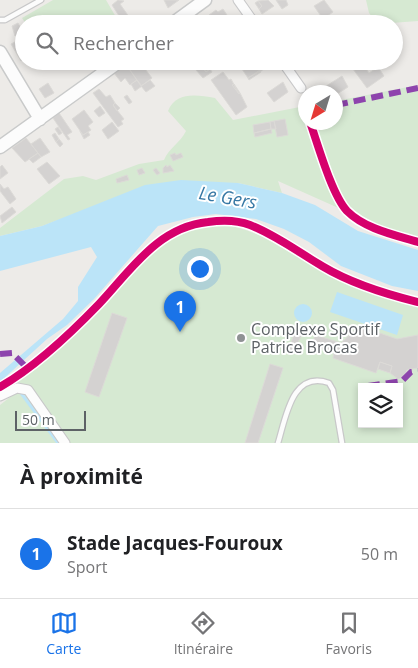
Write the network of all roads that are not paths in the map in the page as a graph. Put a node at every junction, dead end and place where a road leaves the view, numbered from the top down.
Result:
1 (41, 0) edge
2 (205, 0) edge
3 (238, 0) edge
4 (184, 15) edge
5 (249, 15) edge
6 (0, 20) edge
7 (0, 52) edge
8 (108, 70) edge
9 (288, 70) edge
10 (299, 85) edge
11 (40, 119) junction
12 (0, 147) edge
13 (0, 396) edge
14 (65, 443) edge
15 (278, 443) edge
16 (342, 443) edge

1 - 6 lane
2 - 4 street
3 - 5 street
7 - 11 street
8 - 11 street
9 - 10 street
11 - 12 street
13 - 14 street
15 - 16 lane

